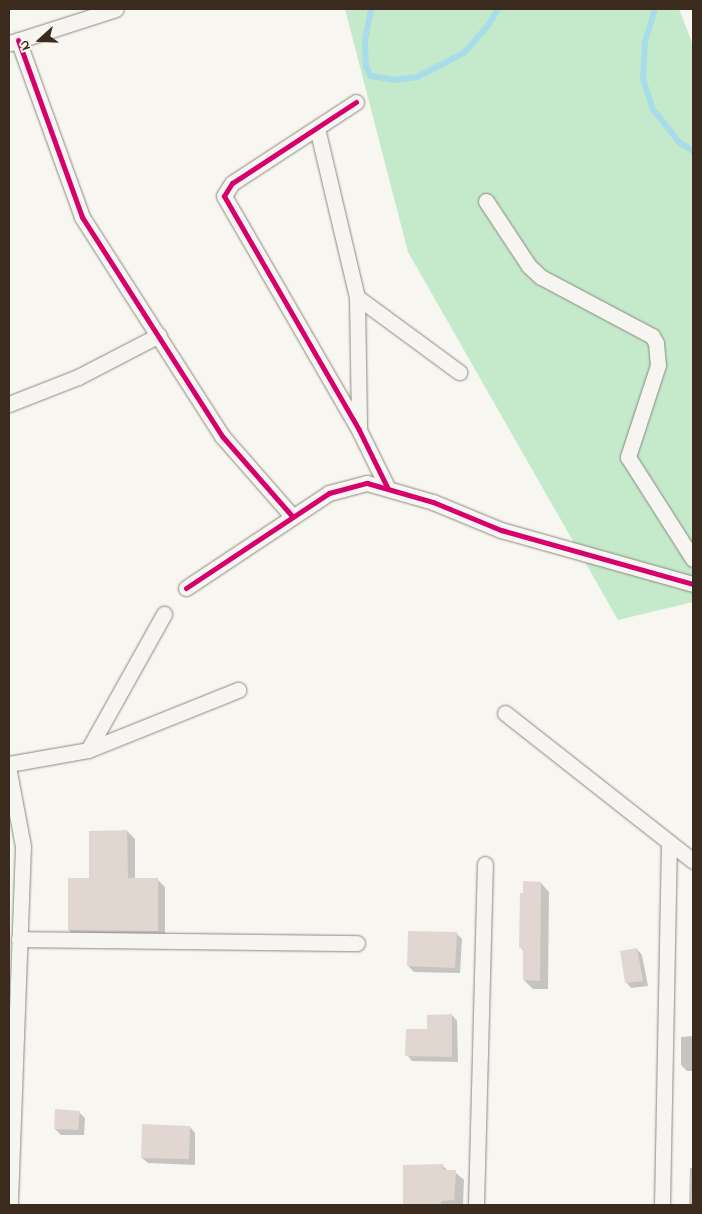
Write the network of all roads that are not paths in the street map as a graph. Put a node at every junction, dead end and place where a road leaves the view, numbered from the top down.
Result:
1 (116, 9) edge
2 (13, 42) edge
3 (356, 102) dead end
4 (318, 128) junction
5 (486, 201) dead end
6 (358, 297) junction
7 (159, 335) junction
8 (460, 372) dead end
9 (9, 404) edge
10 (359, 430) junction
11 (387, 487) junction
12 (292, 516) junction
13 (693, 559) edge
14 (693, 584) edge
15 (186, 588) dead end
16 (164, 614) dead end
17 (238, 690) dead end
18 (504, 713) dead end
19 (88, 750) junction
20 (9, 764) edge
21 (9, 772) edge
22 (669, 843) junction
23 (693, 861) edge
24 (486, 864) dead end
25 (19, 940) junction
26 (357, 943) dead end
27 (10, 1180) edge
28 (10, 1205) edge
29 (476, 1205) edge
30 (662, 1205) edge

1 - 2 street
2 - 7 street
3 - 4 street
4 - 6 street
4 - 10 street
5 - 13 street
6 - 8 street
6 - 10 street
7 - 9 street
7 - 12 street
10 - 11 street
11 - 12 street
11 - 14 street
12 - 15 street
16 - 19 street
17 - 19 street
18 - 22 street
19 - 20 street
21 - 25 street
22 - 23 street
22 - 30 street
24 - 29 street
25 - 26 street
25 - 27 street
27 - 28 street

